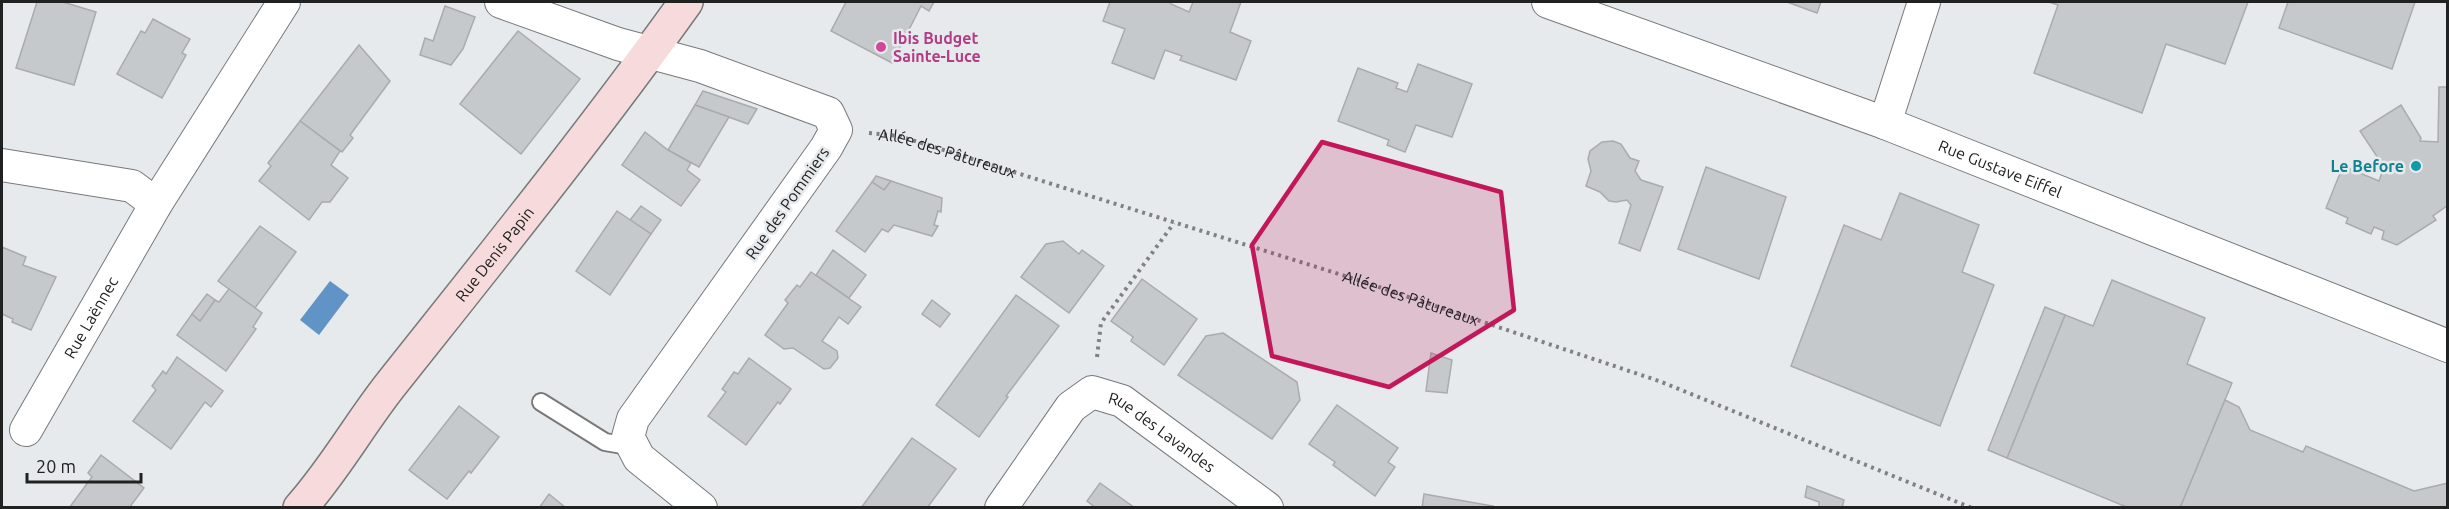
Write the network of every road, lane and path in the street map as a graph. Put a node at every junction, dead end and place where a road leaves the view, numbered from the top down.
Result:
1 (284, 2) edge
2 (501, 2) edge
3 (686, 2) edge
4 (1548, 2) edge
5 (1924, 2) edge
6 (649, 54) junction
7 (1884, 123) junction
8 (836, 130) junction
9 (2, 165) edge
10 (156, 204) junction
11 (1174, 223) junction
12 (2448, 346) edge
13 (1092, 392) junction
14 (541, 402) dead end
15 (26, 430) dead end
16 (633, 447) junction
17 (1264, 505) edge
18 (300, 507) edge
19 (701, 507) edge
20 (1001, 507) edge
21 (1972, 507) edge

1 - 10 street, Rue Laënnec
2 - 6 street
3 - 6 street, Rue Denis Papin
4 - 7 street, Rue Gustave Eiffel
5 - 7 street
6 - 8 street, Rue des Pommiers
6 - 18 street, Rue Denis Papin
7 - 12 street, Rue Gustave Eiffel
8 - 11 path, Allée des Pâtureaux
8 - 16 street, Rue des Pommiers
9 - 10 street
10 - 15 street, Rue Laënnec
11 - 13 path
11 - 21 path, Allée des Pâtureaux
13 - 17 street, Rue des Lavandes
13 - 20 street, Rue des Lavandes
14 - 16 lane
16 - 19 street

